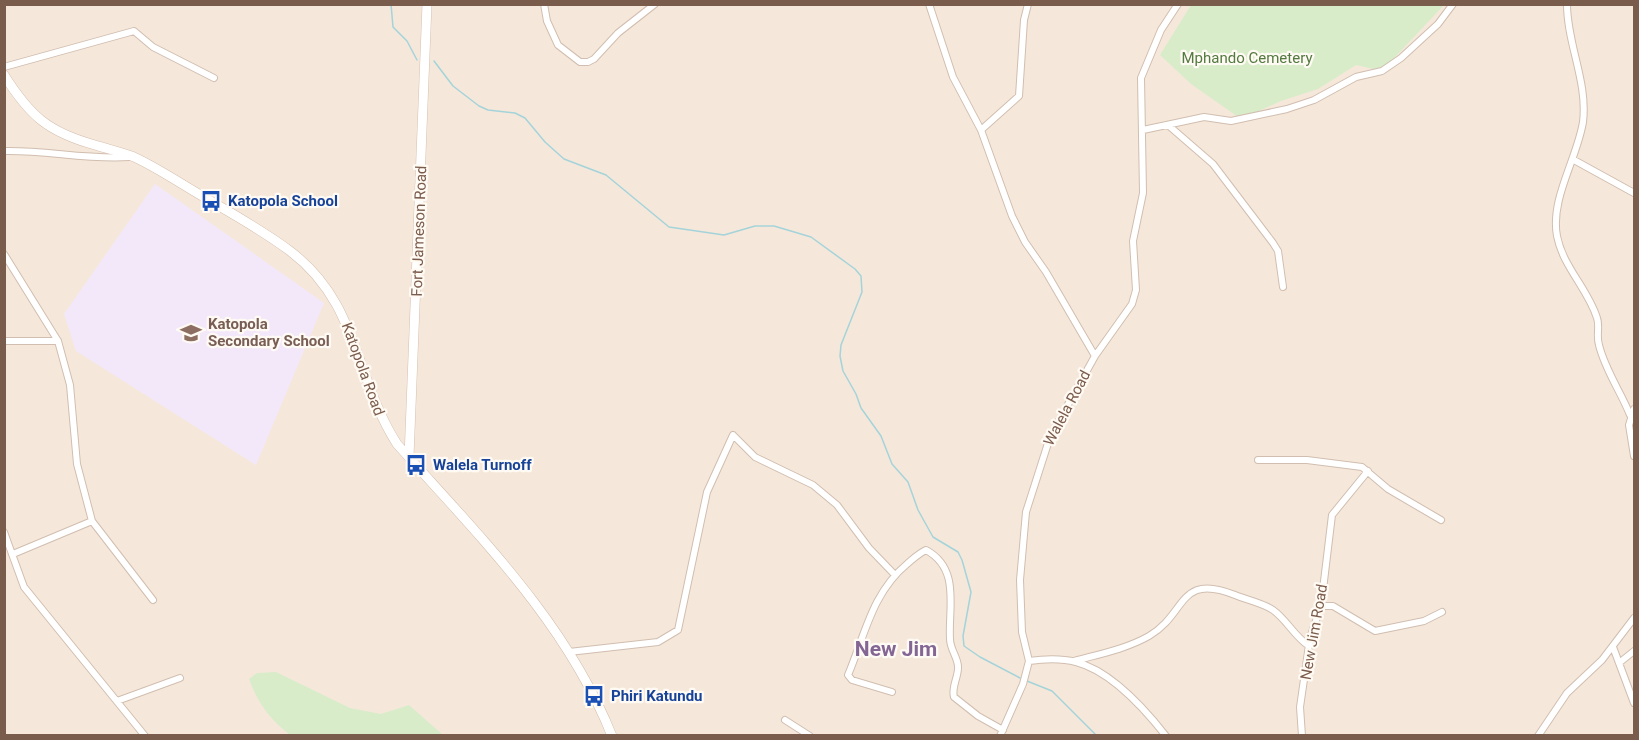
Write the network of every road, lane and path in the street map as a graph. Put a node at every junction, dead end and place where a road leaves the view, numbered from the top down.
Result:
1 (427, 4) edge
2 (544, 4) edge
3 (655, 4) edge
4 (929, 4) edge
5 (1028, 4) edge
6 (1178, 4) edge
7 (1453, 4) edge
8 (1567, 4) edge
9 (4, 67) edge
10 (4, 75) edge
11 (214, 78) dead end
12 (9, 90) edge
13 (1168, 125) junction
14 (981, 130) junction
15 (1143, 130) junction
16 (4, 151) edge
17 (132, 157) junction
18 (1574, 160) junction
19 (1635, 193) edge
20 (4, 254) edge
21 (1283, 287) dead end
22 (4, 341) edge
23 (58, 341) junction
24 (1095, 356) junction
25 (1635, 409) edge
26 (1630, 415) junction
27 (1635, 456) edge
28 (409, 457) junction
29 (1258, 460) dead end
30 (1368, 471) junction
31 (1440, 520) dead end
32 (92, 521) junction
33 (4, 532) edge
34 (13, 554) junction
35 (894, 574) junction
36 (153, 600) dead end
37 (1321, 606) junction
38 (1442, 612) dead end
39 (1635, 618) edge
40 (1309, 646) junction
41 (1613, 647) junction
42 (1635, 651) edge
43 (569, 652) junction
44 (1029, 661) junction
45 (1074, 661) junction
46 (1619, 663) junction
47 (180, 678) dead end
48 (892, 692) dead end
49 (117, 701) junction
50 (1635, 703) edge
51 (785, 720) dead end
52 (1001, 733) edge
53 (145, 735) edge
54 (612, 735) edge
55 (810, 735) edge
56 (1166, 735) edge
57 (1302, 735) edge
58 (1538, 735) edge

1 - 28 street, Fort Jameson Road
2 - 3 street
4 - 14 street, Walela Road
5 - 14 street
6 - 15 street
7 - 13 street
8 - 18 street
9 - 11 street
10 - 12 street, Katopola Road
12 - 17 street, Katopola Road
13 - 15 street
13 - 21 street
14 - 24 street, Walela Road
15 - 24 street
16 - 17 street
17 - 28 street, Katopola Road
18 - 19 street
18 - 26 street
20 - 23 street
22 - 23 street
23 - 32 street
24 - 44 street, Walela Road
25 - 26 street
26 - 27 street
28 - 43 street, Katopola Road
29 - 30 street
30 - 31 street
30 - 37 street, New Jim Road
32 - 34 street
32 - 36 street
33 - 34 street
34 - 49 street
35 - 43 street
35 - 48 street
35 - 52 street
37 - 38 street
37 - 40 street, New Jim Road
39 - 41 street
40 - 45 street
40 - 57 street, New Jim Road
41 - 46 street
41 - 58 street
42 - 46 street
43 - 54 street, Katopola Road
44 - 45 street
44 - 52 street, Walela Road
45 - 56 street
46 - 50 street
47 - 49 street
49 - 53 street
51 - 55 street

